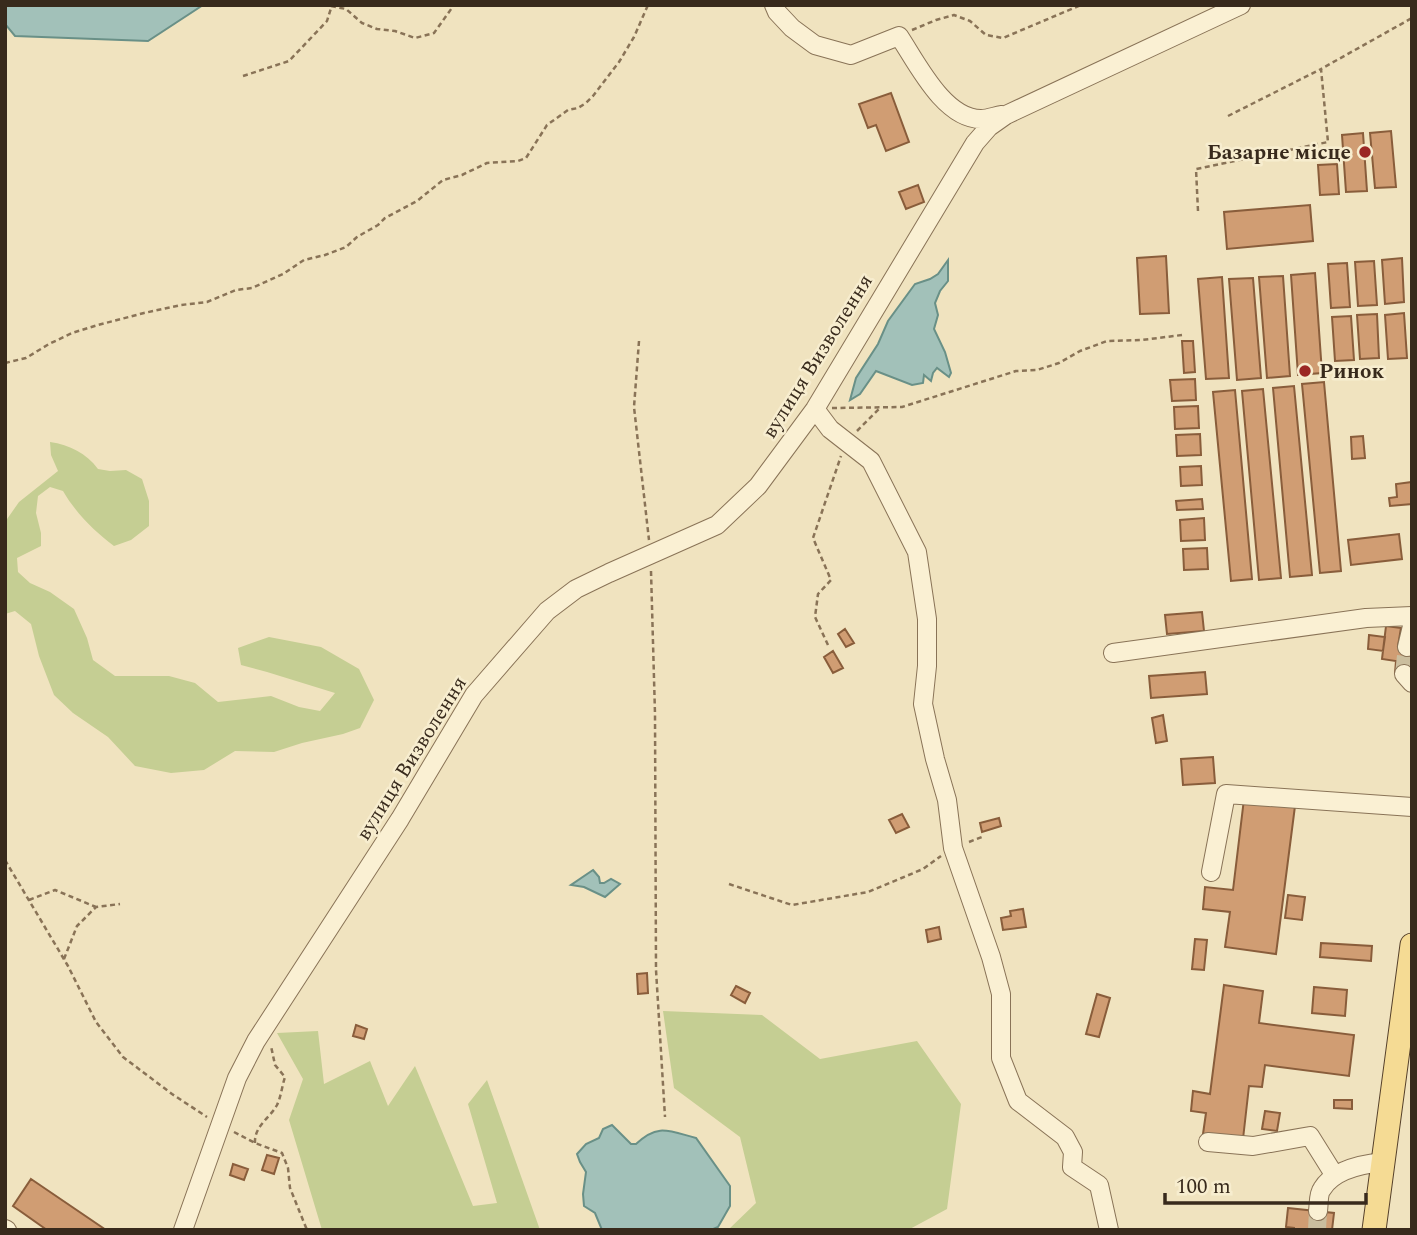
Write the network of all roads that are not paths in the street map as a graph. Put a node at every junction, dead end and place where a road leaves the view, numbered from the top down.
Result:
1 (774, 5) edge
2 (1241, 5) edge
3 (1006, 115) junction
4 (815, 409) junction
5 (1412, 616) edge
6 (1412, 626) edge
7 (1407, 647) dead end
8 (1113, 653) dead end
9 (1412, 807) edge
10 (1210, 872) dead end
11 (1412, 945) edge
12 (1208, 1142) dead end
13 (1383, 1161) junction
14 (1335, 1176) junction
15 (1318, 1211) tunnel mouth
16 (183, 1230) edge
17 (1109, 1230) edge
18 (1374, 1230) edge

1 - 3 street
2 - 3 street, вулиця Визволення
3 - 4 street, вулиця Визволення
4 - 16 street, вулиця Визволення
4 - 17 street
5 - 8 street
6 - 7 street
9 - 10 street
11 - 13 main road
12 - 14 street
13 - 14 street
13 - 18 main road
14 - 15 street

